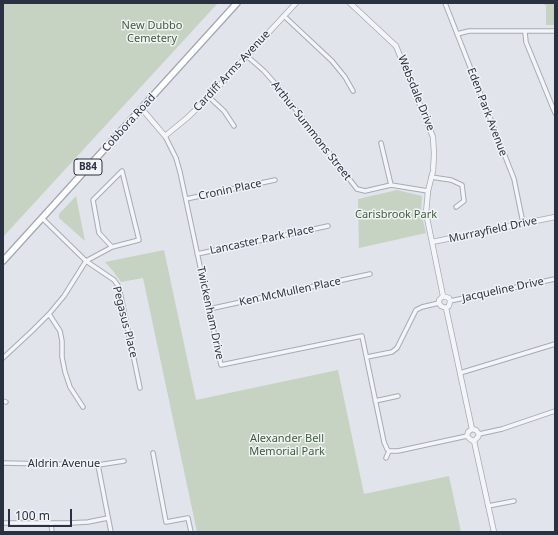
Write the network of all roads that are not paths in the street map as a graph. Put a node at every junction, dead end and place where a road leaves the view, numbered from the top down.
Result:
1 (237, 3) edge
2 (296, 3) edge
3 (350, 3) edge
4 (445, 3) edge
5 (284, 16) junction
6 (555, 31) edge
7 (525, 32) junction
8 (457, 34) junction
9 (247, 56) junction
10 (353, 90) dead end
11 (209, 97) junction
12 (142, 109) junction
13 (555, 113) edge
14 (234, 126) dead end
15 (165, 136) junction
16 (382, 143) dead end
17 (431, 177) junction
18 (275, 180) dead end
19 (390, 185) junction
20 (428, 191) junction
21 (186, 199) junction
22 (456, 207) dead end
23 (555, 217) edge
24 (42, 218) junction
25 (523, 224) junction
26 (328, 226) dead end
27 (432, 242) junction
28 (112, 247) junction
29 (197, 254) junction
30 (3, 260) edge
31 (86, 261) junction
32 (370, 274) dead end
33 (555, 279) edge
34 (444, 296) junction
35 (450, 301) junction
36 (439, 303) junction
37 (446, 308) junction
38 (209, 309) junction
39 (49, 314) junction
40 (555, 344) edge
41 (3, 358) edge
42 (366, 358) junction
43 (460, 372) junction
44 (140, 388) dead end
45 (398, 396) dead end
46 (375, 401) junction
47 (83, 407) dead end
48 (555, 411) edge
49 (472, 429) junction
50 (479, 434) junction
51 (467, 436) junction
52 (474, 441) junction
53 (389, 451) junction
54 (153, 453) dead end
55 (386, 458) dead end
56 (124, 461) dead end
57 (3, 463) edge
58 (98, 465) junction
59 (514, 501) dead end
60 (488, 506) junction
61 (108, 518) junction
62 (3, 522) edge
63 (51, 523) junction
64 (52, 532) edge
65 (111, 532) edge
66 (191, 532) edge
67 (494, 532) edge

1 - 12 main road, Cobbora Road / B84
2 - 5 street, Cardiff Arms Avenue
3 - 17 street, Websdale Drive
4 - 8 street, Eden Park Avenue
5 - 9 street, Cardiff Arms Avenue
5 - 10 street
6 - 7 street
7 - 8 street
7 - 13 street
8 - 25 street, Eden Park Avenue
9 - 11 street, Cardiff Arms Avenue
9 - 19 street, Arthur Summons Street
11 - 14 street
11 - 15 street, Cardiff Arms Avenue
12 - 15 street, Twickenham Drive
12 - 24 main road, Cobbora Road / B84
15 - 21 street, Twickenham Drive
16 - 19 street
17 - 20 street, Websdale Drive
17 - 22 street
18 - 21 street, Cronin Place
19 - 20 street, Arthur Summons Street
20 - 27 street, Websdale Drive
21 - 29 street, Twickenham Drive
23 - 25 street, Murrayfield Drive
24 - 30 main road, Cobbora Road / B84
24 - 31 street, Pegasus Place
25 - 27 street, Murrayfield Drive
26 - 29 street, Lancaster Park Place
27 - 34 street, Websdale Drive
28 - 28 street
28 - 31 street
29 - 38 street, Twickenham Drive
31 - 39 street
31 - 44 street, Pegasus Place
32 - 38 street, Ken McMullen Place
33 - 35 street, Jacqueline Drive
34 - 35 street
34 - 36 street
35 - 37 street
36 - 37 street
36 - 42 street
37 - 43 street
38 - 42 street, Twickenham Drive
39 - 41 street
39 - 47 street
40 - 43 street
42 - 46 street, Twickenham Drive
43 - 49 street
45 - 46 street
46 - 53 street, Twickenham Drive
48 - 50 street
49 - 50 street
49 - 51 street
50 - 52 street
51 - 52 street
51 - 53 street
52 - 60 street
53 - 55 street
54 - 66 street
56 - 58 street, Aldrin Avenue
57 - 58 street, Aldrin Avenue
58 - 61 street
59 - 60 street
60 - 67 street
61 - 63 street
61 - 65 street
62 - 63 street
63 - 64 street

